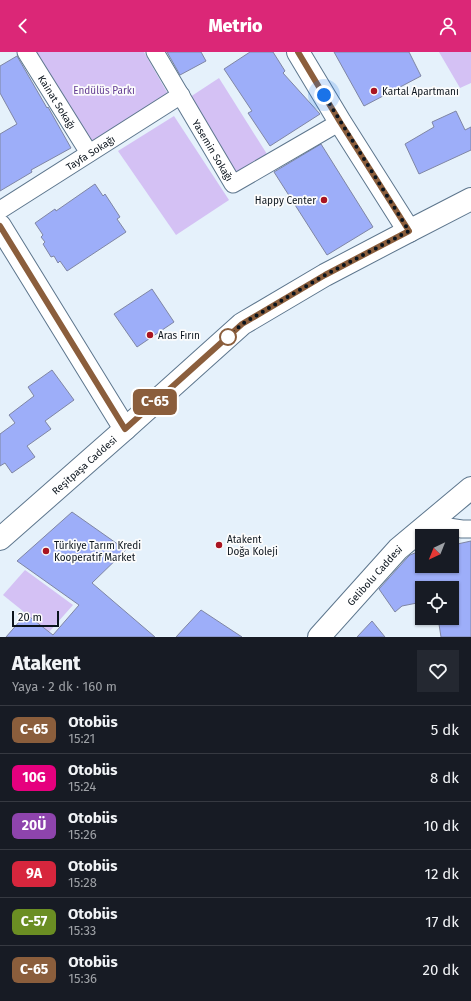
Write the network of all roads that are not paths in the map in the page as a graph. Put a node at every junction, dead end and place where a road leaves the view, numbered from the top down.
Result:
1 (26, 52) edge
2 (155, 52) edge
3 (298, 52) edge
4 (181, 95) junction
5 (340, 122) junction
6 (89, 153) junction
7 (471, 199) edge
8 (0, 210) edge
9 (409, 231) junction
10 (2, 232) edge
11 (125, 429) junction
12 (471, 488) edge
13 (428, 524) junction
14 (471, 529) edge
15 (0, 539) edge
16 (319, 637) edge

1 - 6 street, Kainat Sokağı
2 - 4 street, Yasemin Sokağı
3 - 5 street
4 - 5 street, Yasemin Sokağı
4 - 6 street, Tayfa Sokağı
5 - 9 street
6 - 8 street, Tayfa Sokağı
7 - 9 street, Reşitpaşa Caddesi
9 - 11 street, Reşitpaşa Caddesi
10 - 11 street
11 - 15 street, Reşitpaşa Caddesi
12 - 13 street, Gelibolu Caddesi
13 - 14 street
13 - 16 street, Gelibolu Caddesi

